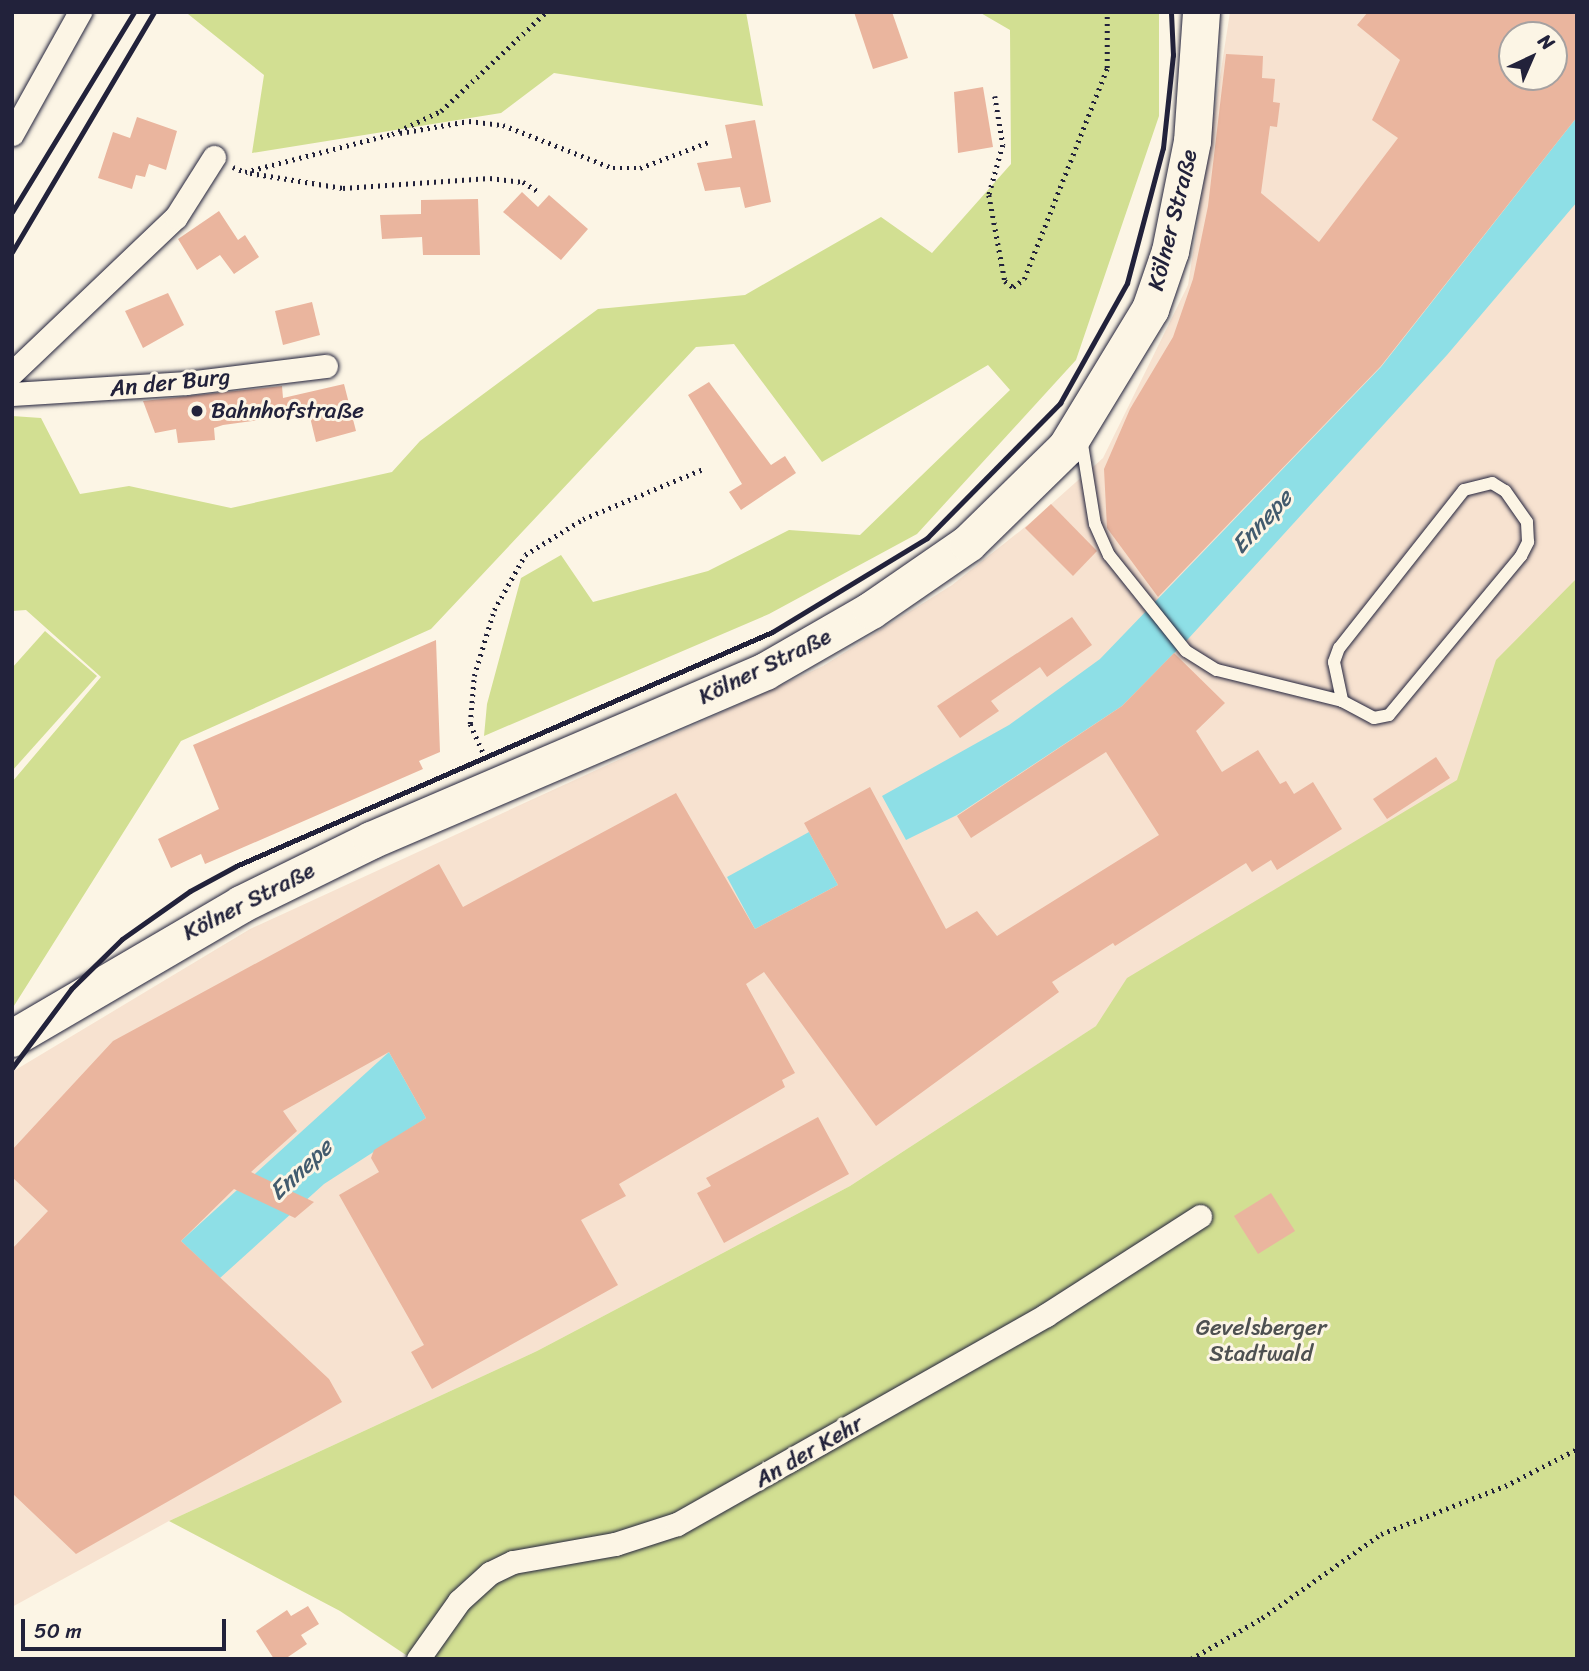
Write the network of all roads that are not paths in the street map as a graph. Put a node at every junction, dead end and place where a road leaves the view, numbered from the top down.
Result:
1 (80, 12) edge
2 (1201, 12) edge
3 (12, 134) edge
4 (214, 157) road end
5 (327, 366) dead end
6 (12, 373) edge
7 (12, 394) edge
8 (1079, 427) junction
9 (1342, 701) junction
10 (12, 1038) edge
11 (1200, 1216) dead end
12 (418, 1659) edge

1 - 3 street
2 - 8 main road, Kölner Straße
4 - 6 street
5 - 7 street, An der Burg
8 - 9 lane
8 - 10 main road, Kölner Straße
9 - 9 lane
11 - 12 street, An der Kehr

